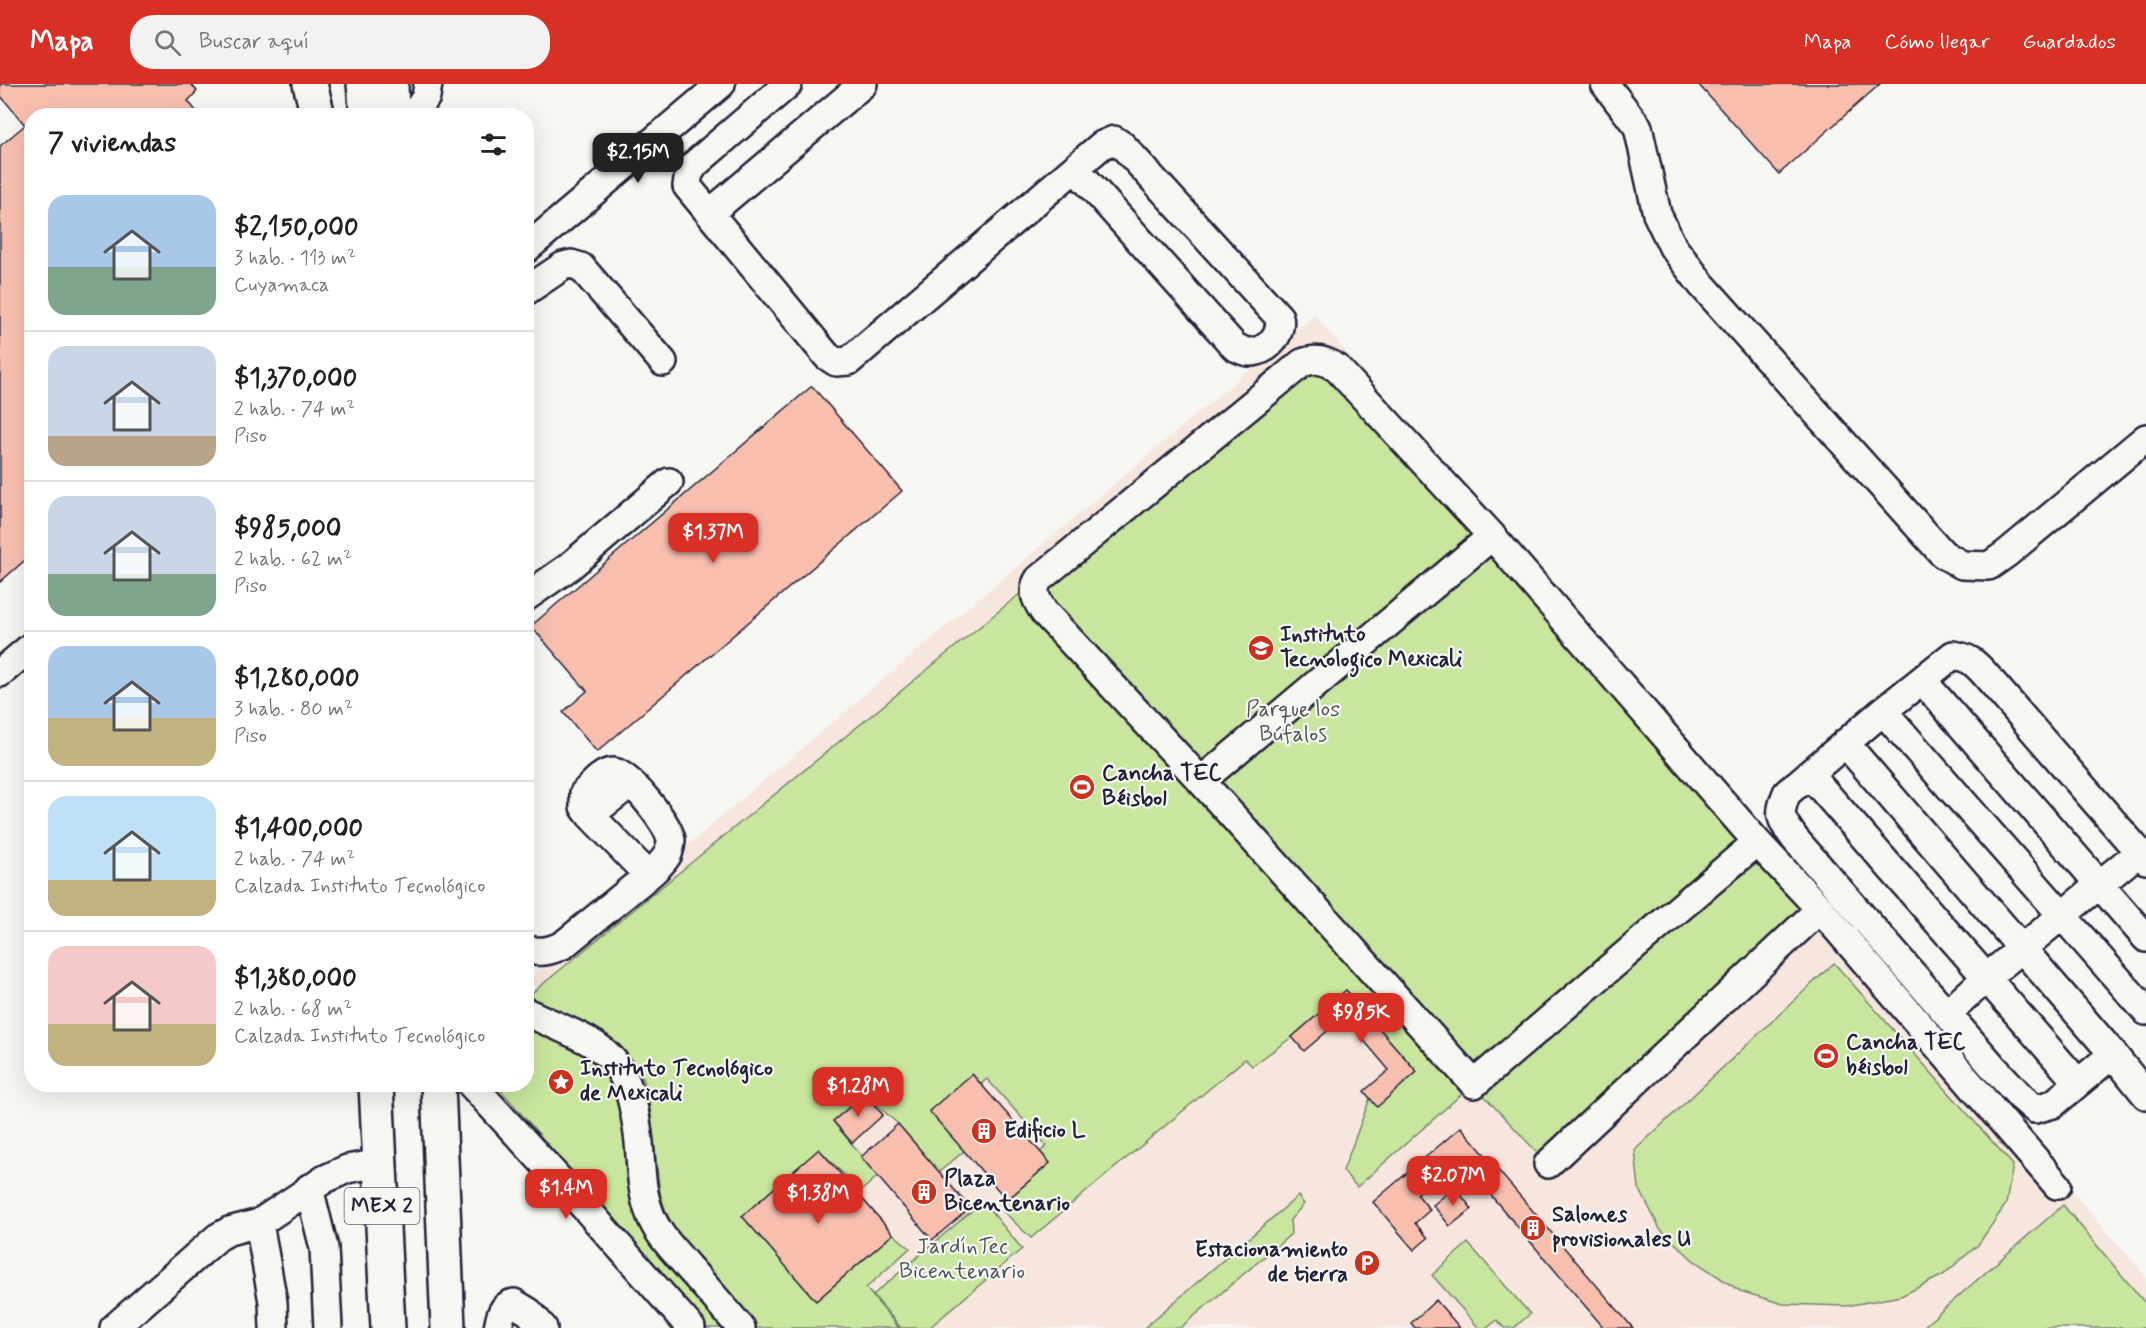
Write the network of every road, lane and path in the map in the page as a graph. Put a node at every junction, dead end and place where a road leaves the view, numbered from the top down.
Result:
1 (310, 84) edge
2 (320, 84) edge
3 (364, 84) edge
4 (391, 84) edge
5 (721, 84) edge
6 (788, 84) edge
7 (863, 84) edge
8 (1605, 84) edge
9 (317, 108) edge
10 (319, 108) edge
11 (366, 108) edge
12 (392, 108) edge
13 (1075, 168) junction
14 (710, 213) junction
15 (534, 242) edge
16 (534, 286) edge
17 (663, 362) dead end
18 (2146, 438) edge
19 (669, 482) dead end
20 (1492, 536) junction
21 (534, 591) edge
22 (24, 653) edge
23 (0, 673) edge
24 (1922, 680) junction
25 (1883, 711) junction
26 (1845, 744) junction
27 (1809, 774) junction
28 (1201, 781) junction
29 (1757, 842) junction
30 (2142, 856) edge
31 (648, 875) junction
32 (2100, 885) junction
33 (1820, 909) junction
34 (2062, 915) junction
35 (2146, 938) edge
36 (2022, 949) junction
37 (534, 952) edge
38 (1986, 978) junction
39 (2146, 1011) edge
40 (1947, 1014) junction
41 (534, 1020) edge
42 (2113, 1054) junction
43 (2078, 1083) junction
44 (376, 1092) edge
45 (438, 1092) edge
46 (2146, 1095) edge
47 (490, 1096) edge
48 (380, 1163) junction
49 (1548, 1164) dead end
50 (2057, 1185) dead end
51 (309, 1188) junction
52 (259, 1223) junction
53 (114, 1328) edge
54 (274, 1328) edge
55 (328, 1328) edge
56 (388, 1328) edge
57 (448, 1328) edge
58 (498, 1328) edge
59 (543, 1328) edge
60 (691, 1328) edge
61 (741, 1328) edge

1 - 9 main road
2 - 10 main road
3 - 11 main road
4 - 12 main road
5 - 15 street
6 - 14 street
7 - 14 street
8 - 18 street
13 - 13 street
13 - 14 street
16 - 17 street
19 - 21 street
20 - 28 street
20 - 28 street
20 - 29 street
22 - 23 street
24 - 25 street
24 - 30 street
24 - 32 street
25 - 26 street
25 - 34 street
26 - 27 street
26 - 36 street
27 - 38 street
27 - 40 street
28 - 29 street
29 - 33 street
30 - 32 street
31 - 31 street
31 - 37 street
32 - 34 street
32 - 35 street
33 - 49 street
33 - 50 street
34 - 36 street
34 - 39 street
36 - 38 street
36 - 42 street
38 - 40 street
38 - 43 street
40 - 43 street
41 - 61 street
42 - 43 street
42 - 46 street
44 - 48 main road, MEX 2
45 - 57 main road, MEX 2
47 - 60 street
48 - 51 street
48 - 56 main road, MEX 2
51 - 52 street
51 - 55 street
52 - 53 street
52 - 54 street
58 - 59 street

